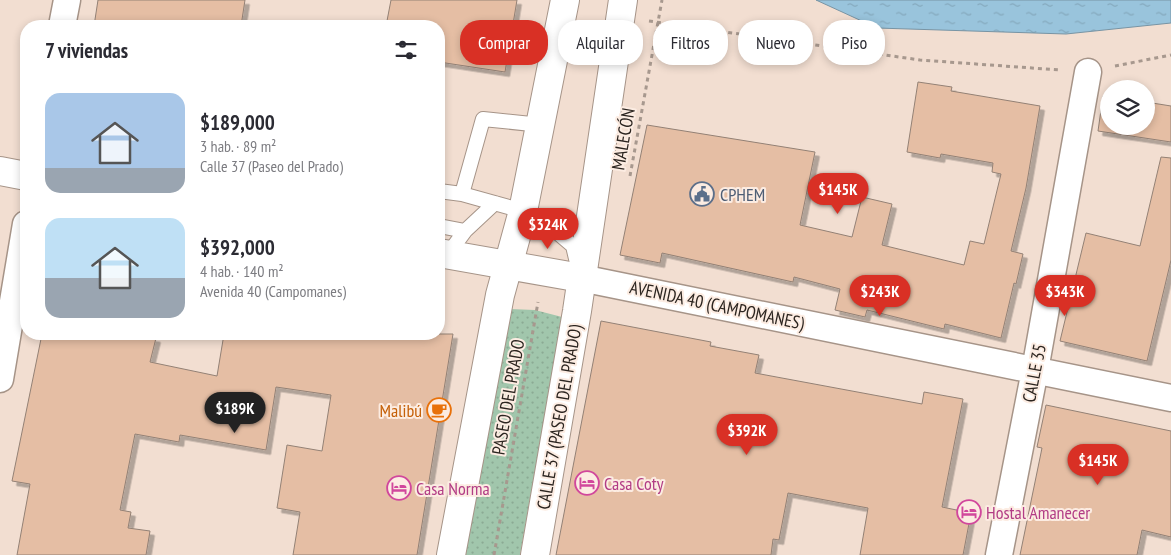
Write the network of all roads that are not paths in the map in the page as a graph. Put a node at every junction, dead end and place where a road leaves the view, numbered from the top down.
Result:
1 (67, 0) edge
2 (565, 0) edge
3 (622, 9) edge
4 (63, 20) edge
5 (1088, 72) road end
6 (541, 125) junction
7 (0, 171) edge
8 (20, 175) edge
9 (445, 192) edge
10 (462, 194) junction
11 (495, 203) junction
12 (523, 211) junction
13 (445, 227) edge
14 (464, 231) junction
15 (445, 253) edge
16 (445, 254) edge
17 (20, 260) edge
18 (508, 265) junction
19 (581, 278) junction
20 (1034, 370) junction
21 (0, 380) edge
22 (1171, 398) edge
23 (452, 555) edge
24 (535, 555) edge
25 (999, 555) edge

1 - 4 street
2 - 6 main road
3 - 19 main road, CALLE 37 (PASEO DEL PRADO)
5 - 20 street, CALLE 35
6 - 10 lane
6 - 12 main road
7 - 8 main road
9 - 10 lane
10 - 11 lane
11 - 12 lane
11 - 14 lane
12 - 18 main road
12 - 19 lane
13 - 14 lane
14 - 15 lane
16 - 18 main road, AVENIDA 40 (CAMPOMANES)
17 - 21 street
18 - 19 main road, AVENIDA 40 (CAMPOMANES)
18 - 23 main road
19 - 20 street, AVENIDA 40 (CAMPOMANES)
19 - 24 main road, CALLE 37 (PASEO DEL PRADO)
20 - 22 street, AVENIDA 40 (CAMPOMANES)
20 - 25 street, CALLE 35

